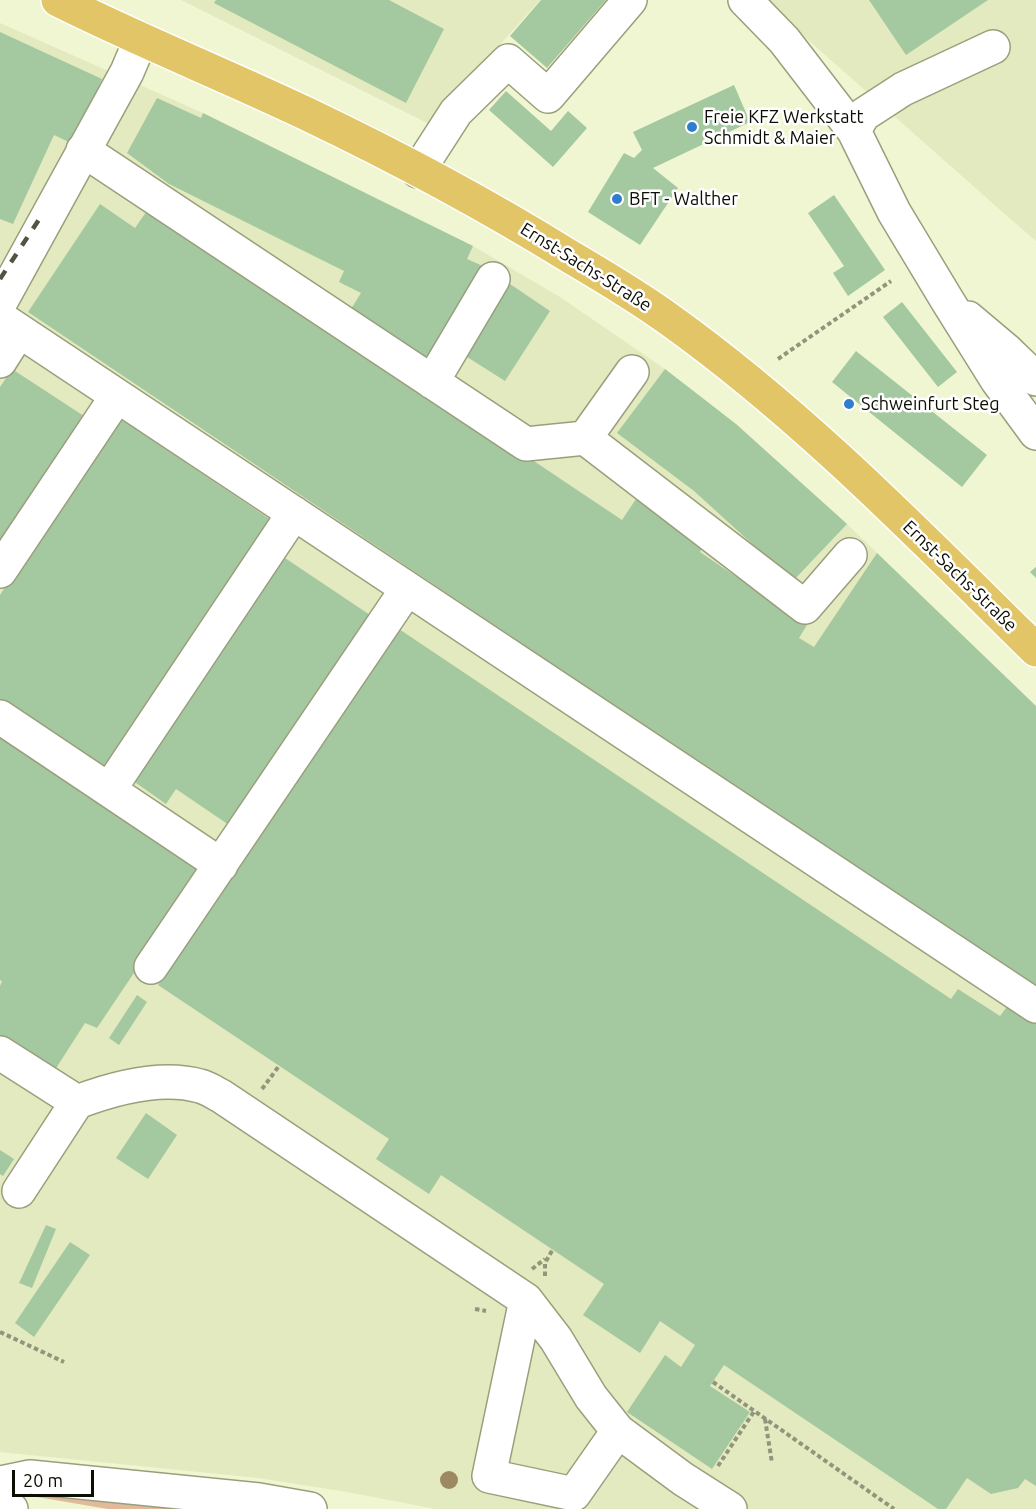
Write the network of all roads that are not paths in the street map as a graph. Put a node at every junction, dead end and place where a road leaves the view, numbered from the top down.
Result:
1 (58, 0) edge
2 (630, 0) edge
3 (753, 3) edge
4 (141, 39) junction
5 (993, 47) dead end
6 (854, 131) junction
7 (83, 151) junction
8 (418, 171) junction
9 (493, 279) dead end
10 (947, 300) junction
11 (0, 303) edge
12 (10, 325) edge
13 (0, 361) edge
14 (632, 372) dead end
15 (1036, 379) edge
16 (432, 382) junction
17 (117, 396) junction
18 (1036, 433) edge
19 (585, 438) junction
20 (294, 513) junction
21 (850, 555) dead end
22 (0, 572) edge
23 (407, 589) junction
24 (1036, 650) edge
25 (0, 717) edge
26 (109, 790) junction
27 (221, 865) junction
28 (152, 967) dead end
29 (1036, 1006) edge
30 (0, 1053) edge
31 (76, 1102) junction
32 (19, 1191) dead end
33 (536, 1291) junction
34 (618, 1431) junction
35 (0, 1483) edge
36 (0, 1506) edge
37 (10, 1509) edge
38 (310, 1509) edge
39 (730, 1509) edge

1 - 4 main road, Ernst-Sachs-Straße
2 - 8 street
3 - 6 street
4 - 7 street
4 - 8 main road, Ernst-Sachs-Straße
5 - 6 street
6 - 10 street
7 - 11 street
7 - 16 street
8 - 24 main road, Ernst-Sachs-Straße
9 - 16 street
10 - 15 street
10 - 18 street
12 - 13 street
12 - 17 street
14 - 19 street
16 - 19 street
17 - 20 street
17 - 22 street
19 - 21 street
20 - 23 street
20 - 26 street
23 - 27 street
23 - 29 street
25 - 26 street
26 - 27 street
27 - 28 street
30 - 31 street
31 - 32 street
31 - 33 street
33 - 34 street
33 - 34 street
34 - 39 street
35 - 38 street
36 - 37 street

